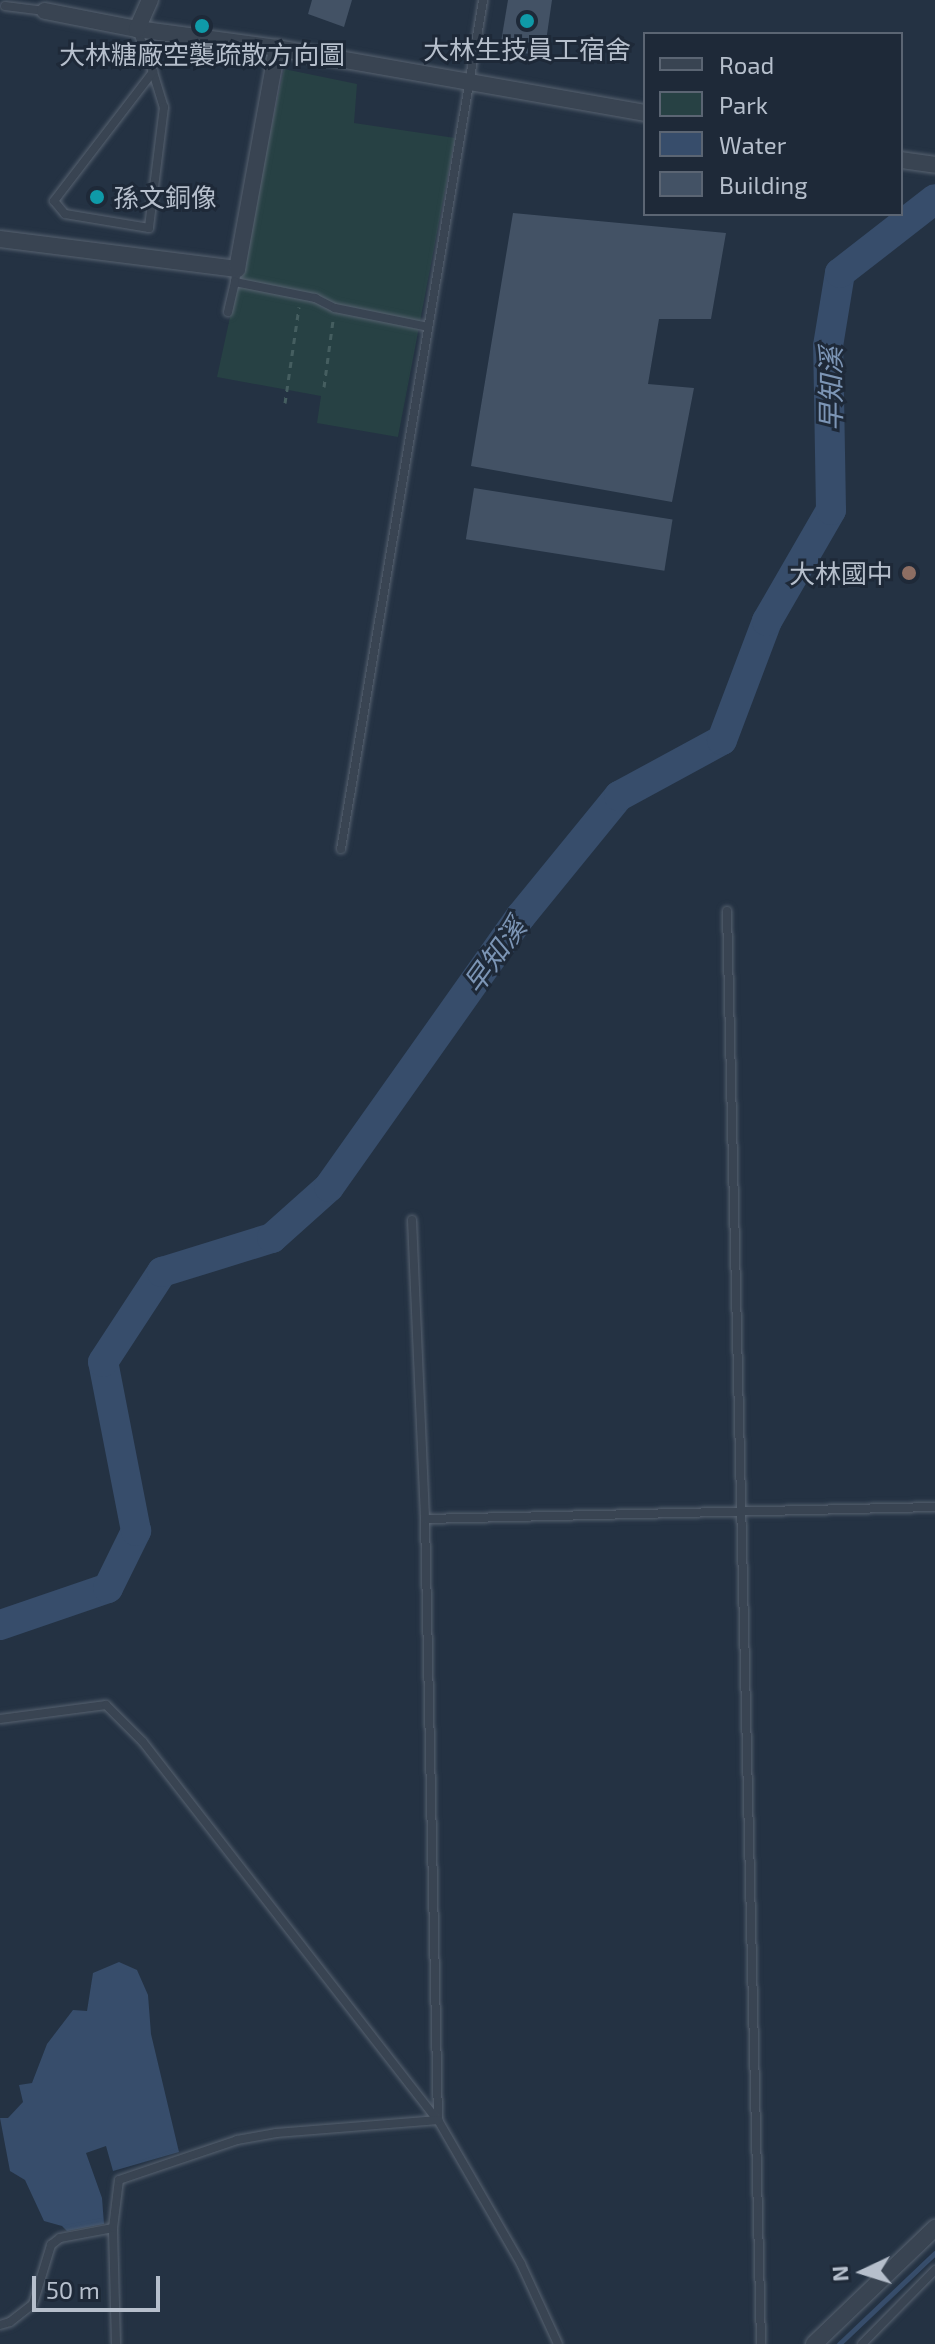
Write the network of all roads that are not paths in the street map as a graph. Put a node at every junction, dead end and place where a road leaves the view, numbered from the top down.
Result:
1 (150, 0) edge
2 (483, 0) edge
3 (4, 7) edge
4 (45, 11) joint
5 (137, 29) junction
6 (277, 48) junction
7 (153, 72) junction
8 (469, 81) junction
9 (643, 113) edge
10 (903, 160) edge
11 (931, 165) edge
12 (0, 239) edge
13 (236, 276) junction
14 (228, 312) dead end
15 (428, 327) junction
16 (341, 849) dead end
17 (727, 911) dead end
18 (412, 1220) dead end
19 (935, 1507) edge
20 (744, 1511) junction
21 (425, 1519) junction
22 (0, 1719) edge
23 (438, 2120) junction
24 (113, 2228) junction
25 (935, 2228) edge
26 (935, 2270) edge
27 (0, 2325) edge
28 (116, 2344) edge
29 (558, 2344) edge
30 (761, 2344) edge
31 (814, 2344) edge
32 (862, 2344) edge

1 - 5 street
2 - 8 lane
3 - 4 lane
4 - 5 street
5 - 6 street
5 - 7 lane
6 - 8 street
6 - 13 street
7 - 7 lane
8 - 9 street
8 - 15 lane
10 - 11 street
12 - 13 street
13 - 14 lane
13 - 15 lane
15 - 16 lane
17 - 20 lane
18 - 21 lane
19 - 20 lane
20 - 21 lane
20 - 30 lane
21 - 23 lane
22 - 23 lane
23 - 24 lane
23 - 29 lane
24 - 27 lane
24 - 28 lane
25 - 31 street
26 - 32 lane

